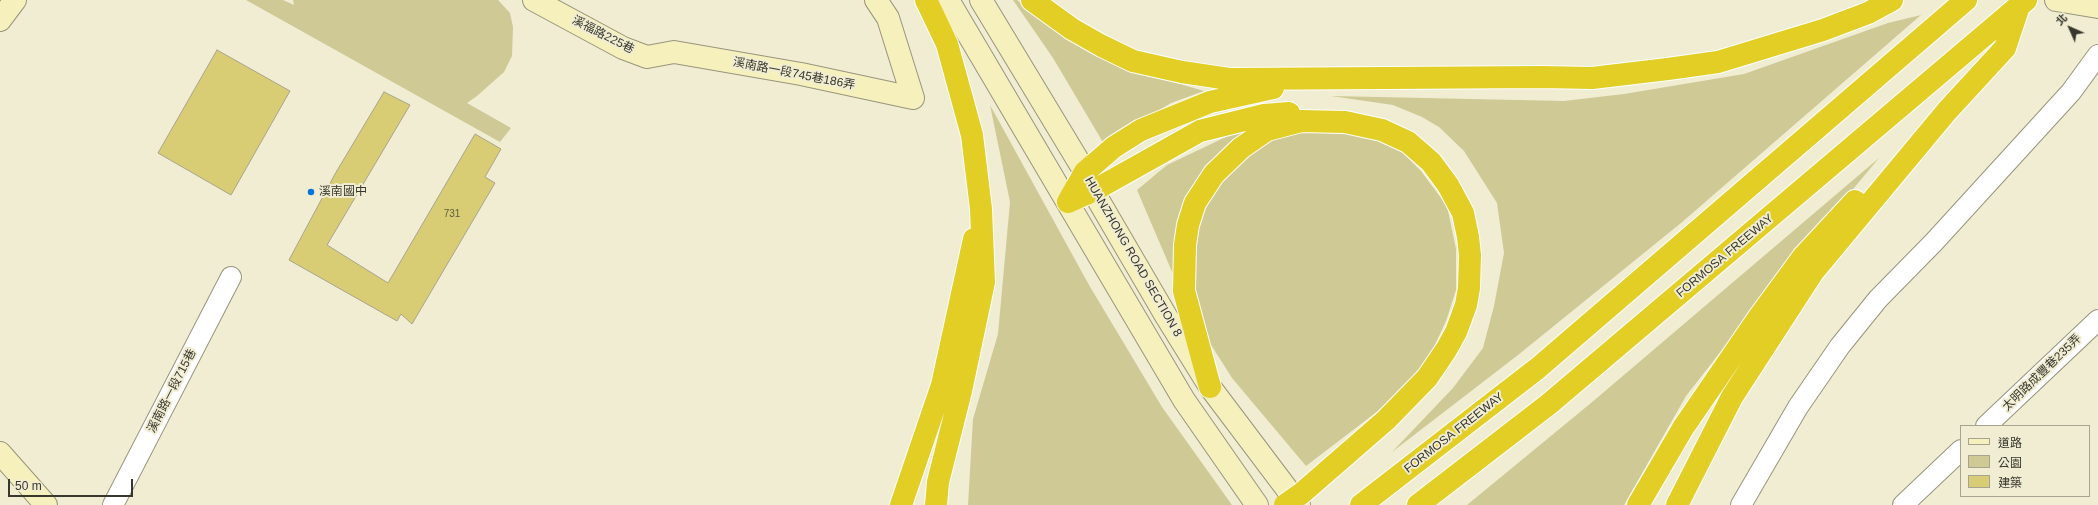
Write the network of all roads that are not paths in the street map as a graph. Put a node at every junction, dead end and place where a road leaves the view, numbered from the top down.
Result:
1 (15, 0) edge
2 (534, 0) edge
3 (876, 0) edge
4 (926, 0) edge
5 (948, 0) edge
6 (982, 0) edge
7 (1032, 0) edge
8 (1892, 0) edge
9 (1966, 0) edge
10 (2056, 0) edge
11 (2023, 3) edge
12 (2098, 6) edge
13 (0, 20) edge
14 (674, 52) joint
15 (2098, 55) edge
16 (1323, 78) junction
17 (1947, 111) junction
18 (1382, 130) junction
19 (1089, 182) junction
20 (1068, 202) junction
21 (981, 209) junction
22 (231, 277) dead end
23 (2098, 320) edge
24 (1210, 387) junction
25 (1987, 425) edge
26 (1960, 451) edge
27 (0, 453) edge
28 (46, 505) edge
29 (113, 505) edge
30 (901, 505) edge
31 (936, 505) edge
32 (1257, 505) edge
33 (1285, 505) edge
34 (1299, 505) edge
35 (1361, 505) edge
36 (1418, 505) edge
37 (1638, 505) edge
38 (1677, 505) edge
39 (1741, 505) edge
40 (1903, 505) edge

1 - 13 street
2 - 14 street, 溪福路225巷
3 - 14 street, 溪南路一段745巷186弄
4 - 21 highway
5 - 20 street
6 - 19 street, HUANZHONG ROAD SECTION 8
7 - 16 highway
8 - 16 highway
9 - 35 highway, FORMOSA FREEWAY
10 - 12 street
11 - 17 highway
11 - 36 highway, FORMOSA FREEWAY
15 - 39 street
16 - 19 highway
17 - 37 highway
17 - 38 highway
18 - 19 highway
18 - 24 highway
18 - 33 highway, bridge
19 - 20 highway
19 - 24 street, HUANZHONG ROAD SECTION 8
20 - 32 street
21 - 30 highway
21 - 31 highway
22 - 29 street, 溪南路一段715巷
23 - 25 street, 太明路成豐巷235弄
24 - 34 street, HUANZHONG ROAD SECTION 8
26 - 40 street
27 - 28 street

